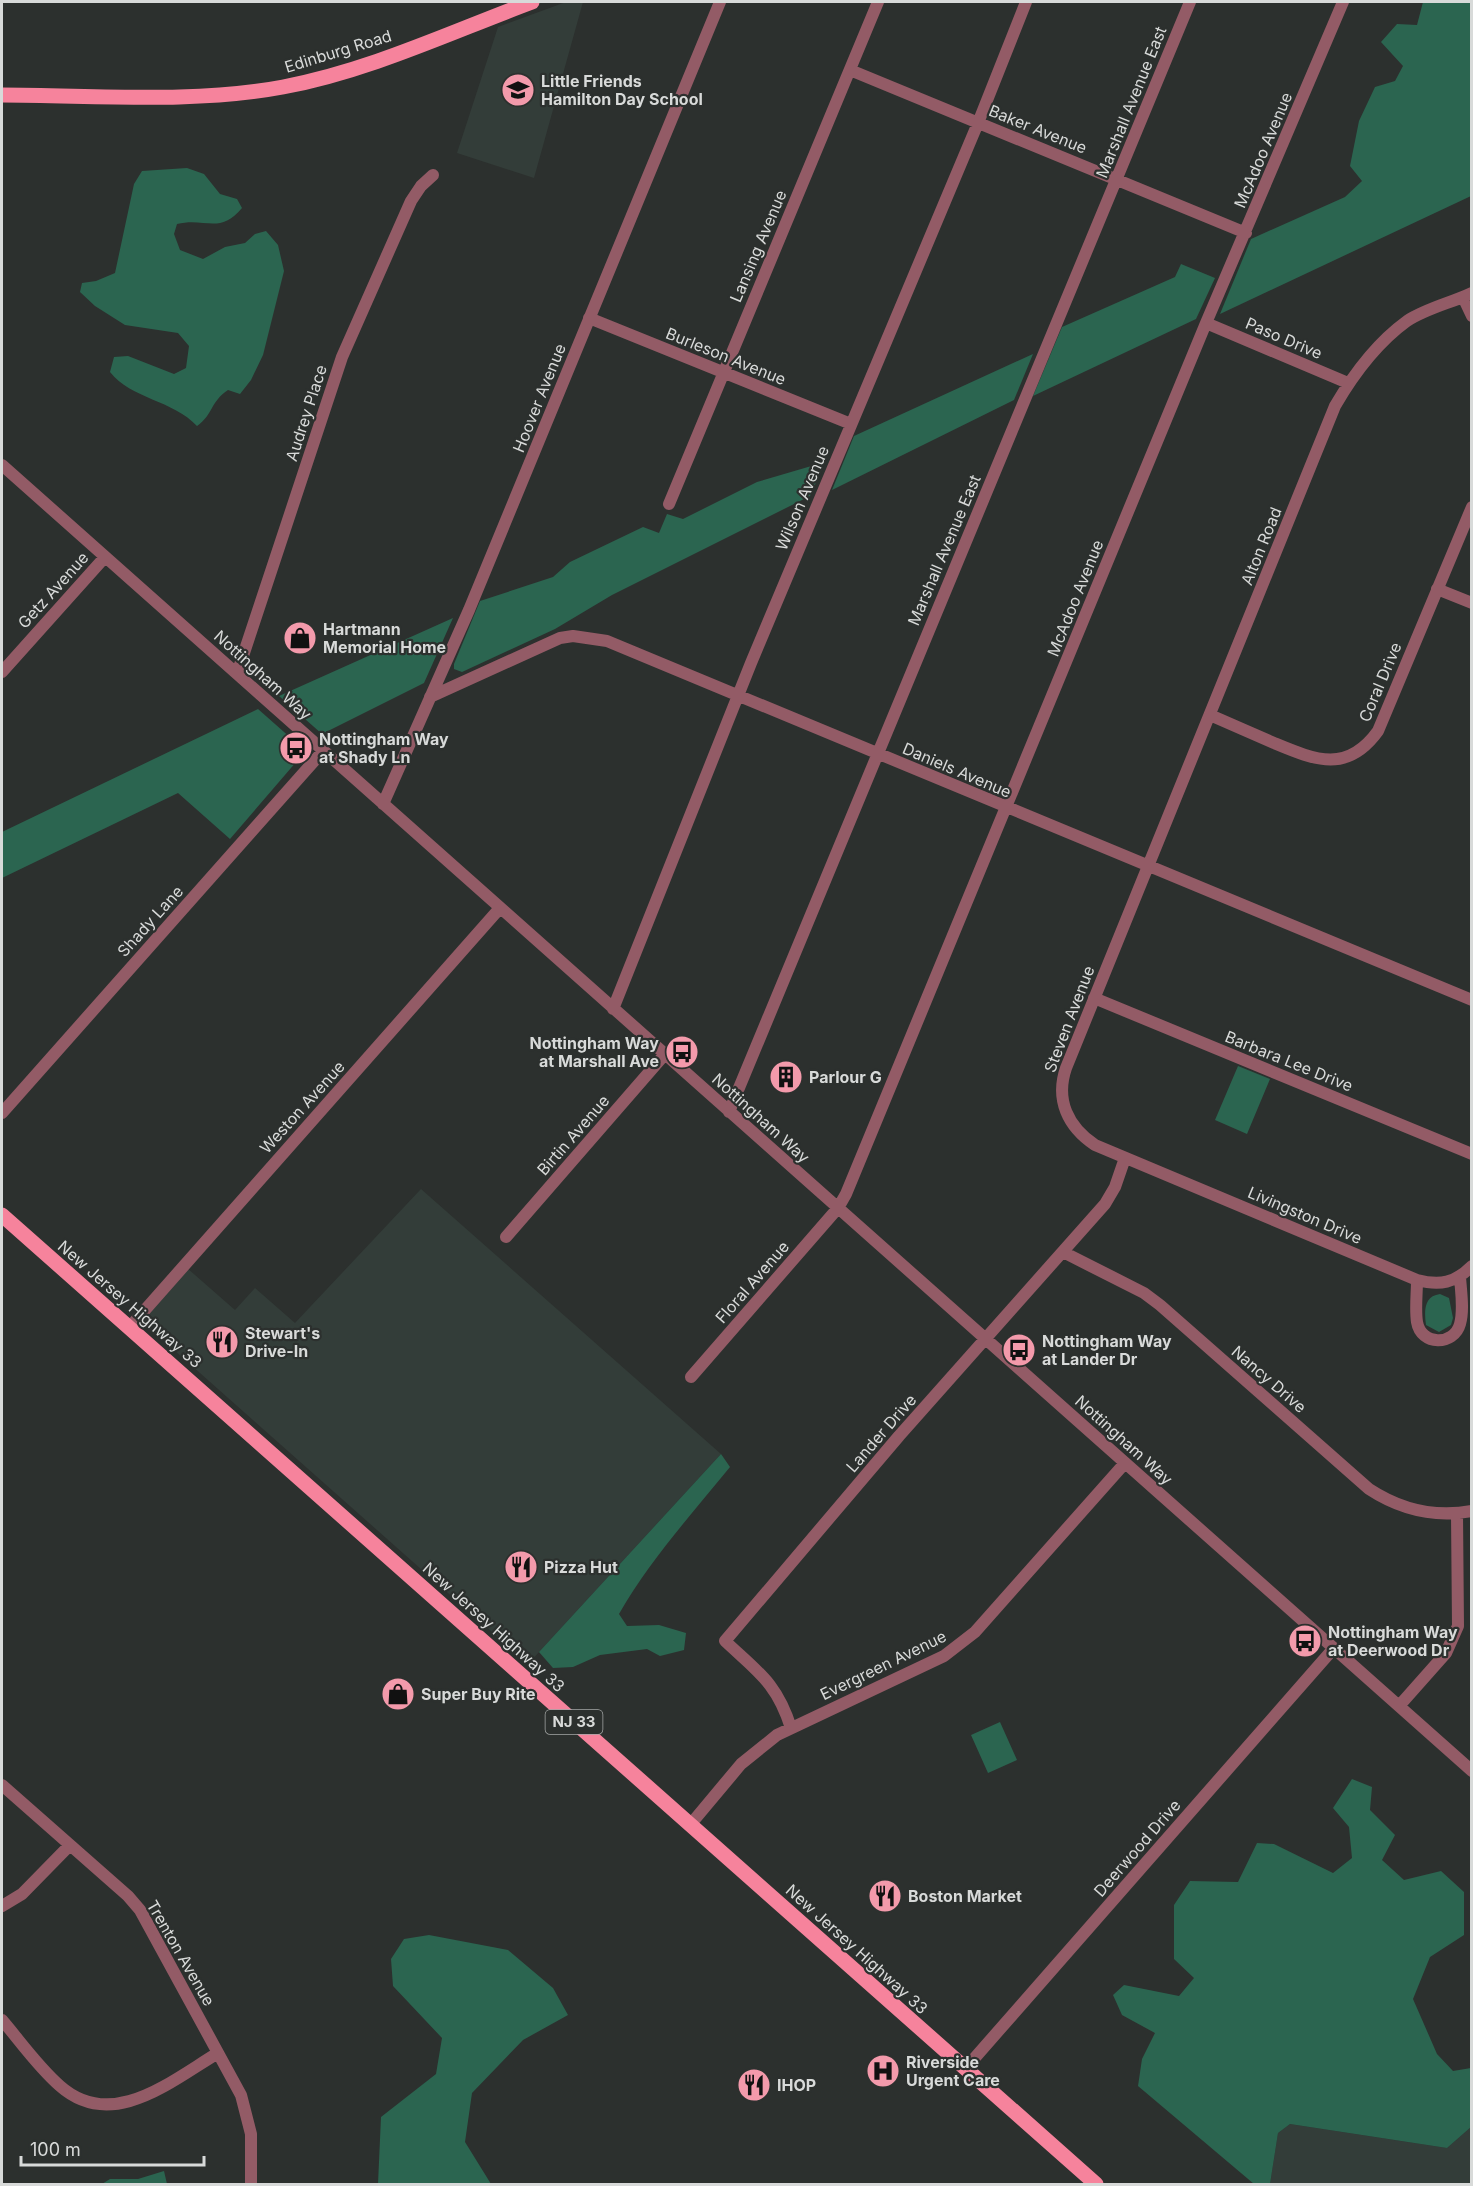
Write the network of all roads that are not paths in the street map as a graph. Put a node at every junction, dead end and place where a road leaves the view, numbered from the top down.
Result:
1 (532, 2) edge
2 (720, 2) edge
3 (878, 2) edge
4 (1026, 2) edge
5 (1190, 2) edge
6 (1343, 2) edge
7 (850, 70) junction
8 (2, 94) edge
9 (978, 123) junction
10 (433, 175) dead end
11 (1117, 180) junction
12 (1246, 233) junction
13 (1467, 295) edge
14 (1472, 316) edge
15 (590, 318) junction
16 (1206, 323) junction
17 (723, 372) junction
18 (1348, 383) junction
19 (850, 424) junction
20 (2, 465) edge
21 (669, 504) dead end
22 (1472, 507) edge
23 (105, 557) junction
24 (1437, 589) junction
25 (1472, 603) edge
26 (2, 672) edge
27 (237, 674) junction
28 (430, 697) junction
29 (738, 697) junction
30 (1210, 715) junction
31 (323, 751) junction
32 (877, 754) junction
33 (383, 804) junction
34 (1007, 809) junction
35 (1147, 867) junction
36 (500, 908) junction
37 (1094, 998) junction
38 (1472, 1000) edge
39 (613, 1009) junction
40 (665, 1054) junction
41 (729, 1112) junction
42 (2, 1113) edge
43 (1472, 1154) edge
44 (1125, 1158) junction
45 (838, 1208) junction
46 (2, 1215) edge
47 (506, 1238) dead end
48 (1064, 1252) junction
49 (1472, 1266) edge
50 (1460, 1277) junction
51 (1417, 1280) junction
52 (129, 1328) junction
53 (986, 1339) junction
54 (691, 1377) dead end
55 (1125, 1463) junction
56 (1472, 1511) edge
57 (1457, 1514) junction
58 (1334, 1648) junction
59 (1399, 1706) junction
60 (791, 1728) junction
61 (1472, 1771) edge
62 (2, 1785) edge
63 (690, 1825) junction
64 (70, 1845) junction
65 (2, 1906) edge
66 (2, 2019) edge
67 (218, 2053) junction
68 (965, 2069) junction
69 (251, 2184) edge
70 (1096, 2184) edge

1 - 8 main road, Edinburg Road
2 - 15 street, Hoover Avenue
3 - 7 street, Lansing Avenue
4 - 9 street, Wilson Avenue
5 - 11 street, Marshall Avenue East
6 - 12 street, McAdoo Avenue
7 - 9 street, Baker Avenue
7 - 17 street, Lansing Avenue
9 - 11 street, Baker Avenue
9 - 19 street, Wilson Avenue
10 - 27 street, Audrey Place
11 - 12 street, Baker Avenue
11 - 32 street, Marshall Avenue East
12 - 16 street, McAdoo Avenue
13 - 14 street
13 - 18 street, Alton Road
15 - 17 street, Burleson Avenue
15 - 28 street, Hoover Avenue
16 - 18 street, Paso Drive
16 - 34 street, McAdoo Avenue
17 - 19 street, Burleson Avenue
17 - 21 street, Lansing Avenue
18 - 30 street, Alton Road
19 - 29 street, Wilson Avenue
20 - 23 street, Nottingham Way
22 - 24 street, Coral Drive
23 - 26 street, Getz Avenue
23 - 27 street, Nottingham Way
24 - 25 street
24 - 30 street, Coral Drive
27 - 31 street, Nottingham Way
28 - 29 street, Daniels Avenue
28 - 33 street, Hoover Avenue
29 - 32 street, Daniels Avenue
29 - 39 street, Wilson Avenue
30 - 35 street, Alton Road
31 - 33 street, Nottingham Way
31 - 42 street, Shady Lane
32 - 34 street, Daniels Avenue
32 - 41 street, Marshall Avenue East
33 - 36 street, Nottingham Way
34 - 35 street, Daniels Avenue
34 - 45 street, McAdoo Avenue
35 - 37 street, Steven Avenue
35 - 38 street, Daniels Avenue
36 - 39 street, Nottingham Way
36 - 52 street, Weston Avenue
37 - 43 street, Barbara Lee Drive
37 - 44 street, Steven Avenue
39 - 40 street, Nottingham Way
40 - 41 street, Nottingham Way
40 - 47 street, Birtin Avenue
41 - 45 street, Nottingham Way
44 - 48 street, Lander Drive
44 - 51 street, Livingston Drive
45 - 53 street, Nottingham Way
45 - 54 street, Floral Avenue
46 - 52 main road, New Jersey Highway 33 / NJ 33
48 - 53 street, Lander Drive
48 - 57 street, Nancy Drive
49 - 50 street
50 - 51 street, Livingston Drive
50 - 51 street
52 - 63 main road, New Jersey Highway 33 / NJ 33
53 - 55 street, Nottingham Way
53 - 60 street, Lander Drive
55 - 58 street, Nottingham Way
55 - 60 street, Evergreen Avenue
56 - 57 street, Nancy Drive
57 - 59 street
58 - 59 street, Nottingham Way
58 - 68 street, Deerwood Drive
59 - 61 street, Nottingham Way
60 - 63 street, Evergreen Avenue
62 - 64 street, Trenton Avenue
63 - 68 main road, New Jersey Highway 33 / NJ 33
64 - 65 street
64 - 67 street, Trenton Avenue
66 - 67 street
67 - 69 street, Trenton Avenue
68 - 70 main road, New Jersey Highway 33 / NJ 33

